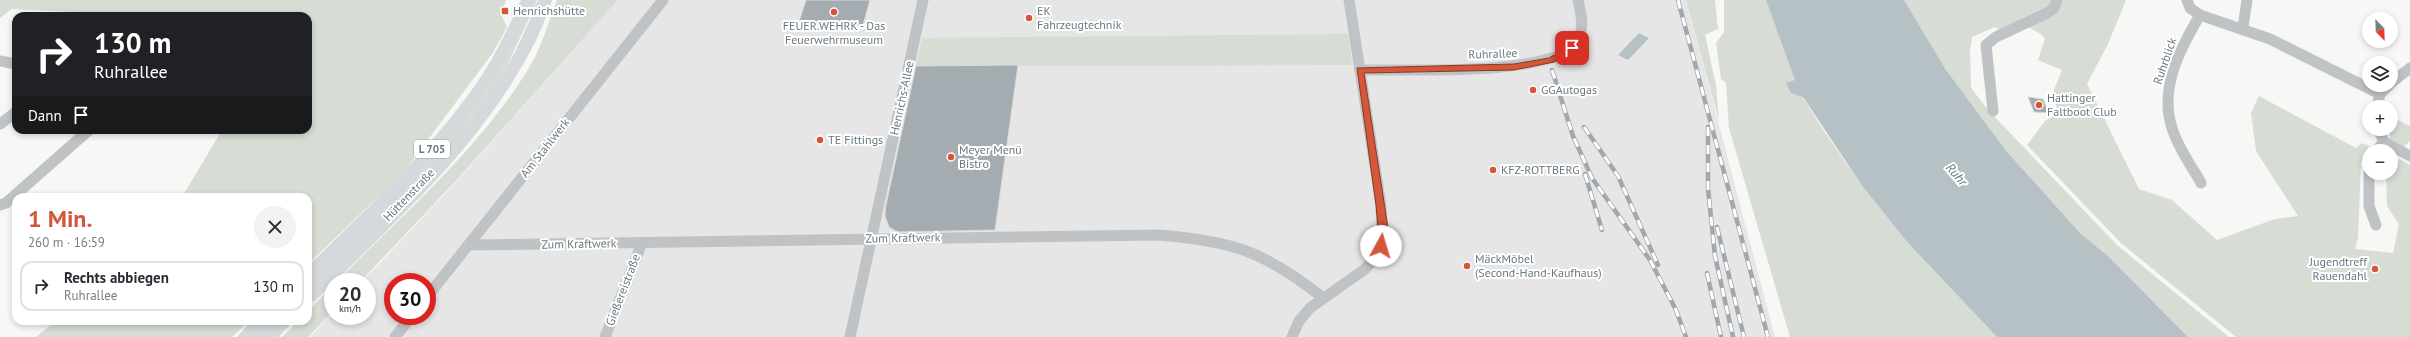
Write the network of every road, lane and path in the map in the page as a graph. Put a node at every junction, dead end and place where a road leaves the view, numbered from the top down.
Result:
1 (528, 0) edge
2 (545, 0) edge
3 (663, 0) edge
4 (923, 0) edge
5 (1349, 0) edge
6 (1578, 0) edge
7 (2057, 0) edge
8 (2187, 0) edge
9 (2247, 0) edge
10 (2200, 15) junction
11 (2243, 27) junction
12 (0, 62) edge
13 (12, 64) edge
14 (2410, 68) edge
15 (1360, 70) junction
16 (2398, 78) edge
17 (2380, 94) joint
18 (2378, 100) edge
19 (1993, 111) dead end
20 (12, 115) edge
21 (0, 124) edge
22 (84, 134) edge
23 (2381, 136) edge
24 (2384, 142) joint
25 (2410, 156) edge
26 (2369, 180) edge
27 (2201, 183) dead end
28 (17, 193) edge
29 (12, 198) edge
30 (0, 205) edge
31 (2376, 225) dead end
32 (871, 238) junction
33 (642, 243) junction
34 (469, 245) junction
35 (312, 273) edge
36 (436, 286) edge
37 (312, 292) edge
38 (1322, 297) junction
39 (259, 325) edge
40 (279, 325) edge
41 (405, 325) edge
42 (247, 337) edge
43 (267, 337) edge
44 (395, 337) edge
45 (605, 337) edge
46 (850, 337) edge
47 (1292, 337) edge

1 - 35 main road, Hüttenstraße / L 705
2 - 37 main road, Hüttenstraße / L 705
3 - 34 street, Am Stahlwerk
4 - 32 street, Henrichs-Allee
5 - 15 street
6 - 15 street, Ruhrallee
7 - 19 street
8 - 10 street
9 - 11 street
10 - 11 street
10 - 27 street, Ruhrblick
11 - 17 street
12 - 13 street
14 - 16 street
15 - 38 street
17 - 18 street
20 - 21 street
22 - 28 street
23 - 24 street
24 - 25 street
26 - 31 street
29 - 30 street
32 - 33 street, Zum Kraftwerk
32 - 38 street, Zum Kraftwerk
32 - 46 street, Henrichs-Allee
33 - 34 street, Zum Kraftwerk
33 - 45 street, Gießereistraße
34 - 36 street, Am Stahlwerk
38 - 47 street
39 - 42 main road
40 - 43 main road
41 - 44 street

